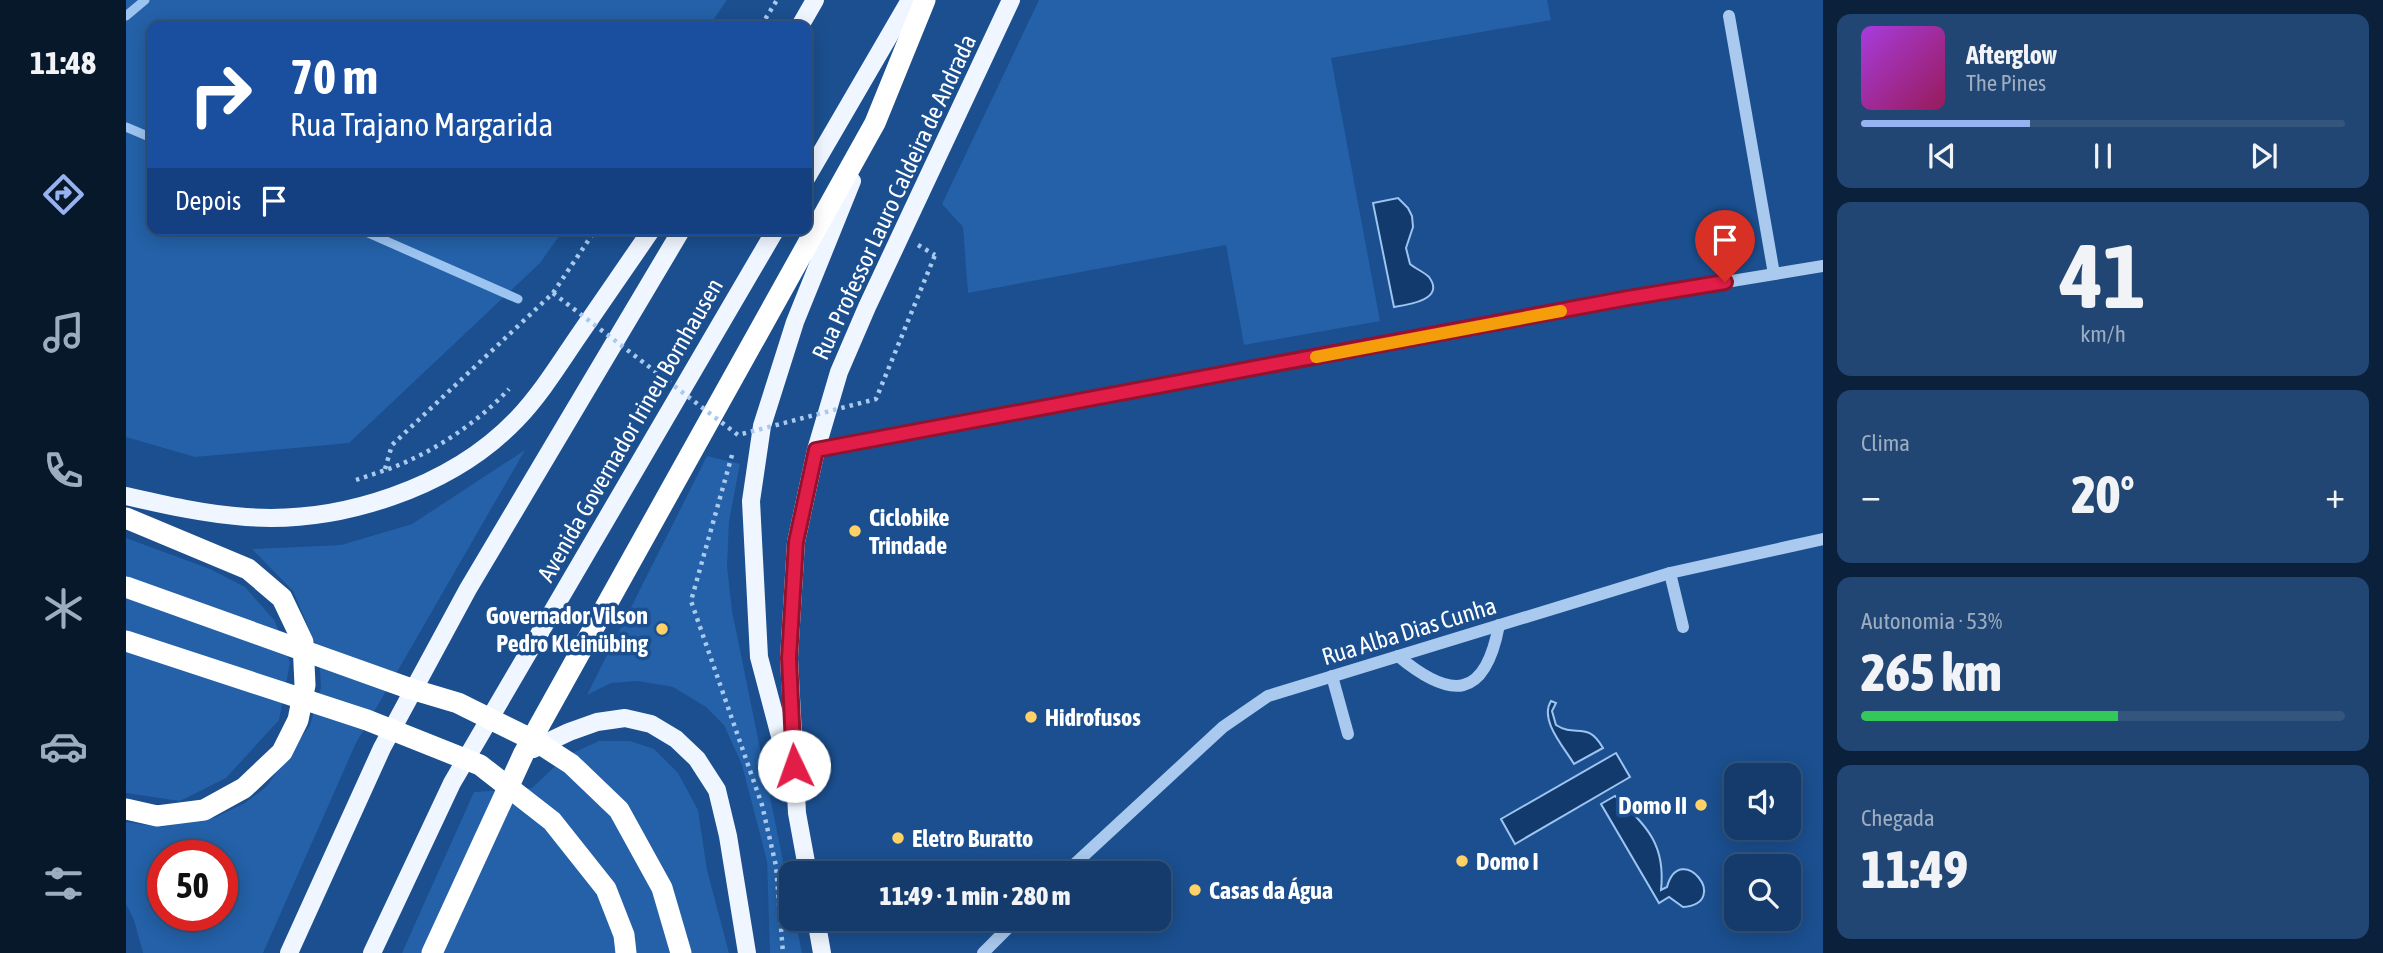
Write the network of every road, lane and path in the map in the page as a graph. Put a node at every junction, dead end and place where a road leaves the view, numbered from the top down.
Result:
1 (778, 0) edge
2 (815, 0) edge
3 (910, 0) edge
4 (925, 0) edge
5 (1011, 0) edge
6 (1729, 16) dead end
7 (764, 21) edge
8 (803, 21) edge
9 (875, 123) junction
10 (812, 168) edge
11 (592, 235) edge
12 (648, 235) edge
13 (678, 235) edge
14 (772, 235) edge
15 (935, 255) dead end
16 (1823, 266) edge
17 (1774, 274) junction
18 (553, 293) junction
19 (581, 299) dead end
20 (566, 320) dead end
21 (518, 380) dead end
22 (738, 435) junction
23 (816, 450) junction
24 (385, 470) junction
25 (350, 483) dead end
26 (126, 496) edge
27 (126, 518) edge
28 (1823, 539) edge
29 (1670, 573) junction
30 (126, 587) edge
31 (1499, 625) junction
32 (1683, 627) dead end
33 (126, 641) edge
34 (1398, 656) junction
35 (1332, 676) junction
36 (1348, 734) dead end
37 (524, 753) junction
38 (795, 793) junction
39 (126, 809) edge
40 (806, 861) edge
41 (1079, 861) edge
42 (818, 931) edge
43 (1005, 931) edge
44 (289, 953) edge
45 (372, 953) edge
46 (432, 953) edge
47 (626, 953) edge
48 (681, 953) edge
49 (747, 953) edge
50 (783, 953) edge
51 (822, 953) edge
52 (983, 953) edge

1 - 7 path
2 - 8 main road
3 - 10 main road
4 - 9 highway
5 - 23 main road, Rua Professor Lauro Caldeira de Andrada
6 - 17 street
9 - 37 highway
9 - 38 main road
11 - 18 path
12 - 26 main road
13 - 44 main road
14 - 45 main road, Avenida Governador Irineu Bornhausen
15 - 22 path, bridge
16 - 17 street
17 - 23 street
18 - 22 path, bridge
18 - 24 path
19 - 20 path
21 - 24 path
22 - 50 path
23 - 38 main road, Rua Professor Lauro Caldeira de Andrada
24 - 25 path
27 - 39 highway
28 - 29 street, Rua Alba Dias Cunha
29 - 31 street, Rua Alba Dias Cunha
29 - 32 street
30 - 48 highway, bridge
31 - 34 street, Rua Alba Dias Cunha
31 - 34 street
33 - 47 highway, bridge
34 - 35 street, Rua Alba Dias Cunha
35 - 36 street
35 - 41 street, Rua Alba Dias Cunha
37 - 46 highway
37 - 49 main road
38 - 40 main road, Rua Professor Lauro Caldeira de Andrada
42 - 51 main road
43 - 52 street

